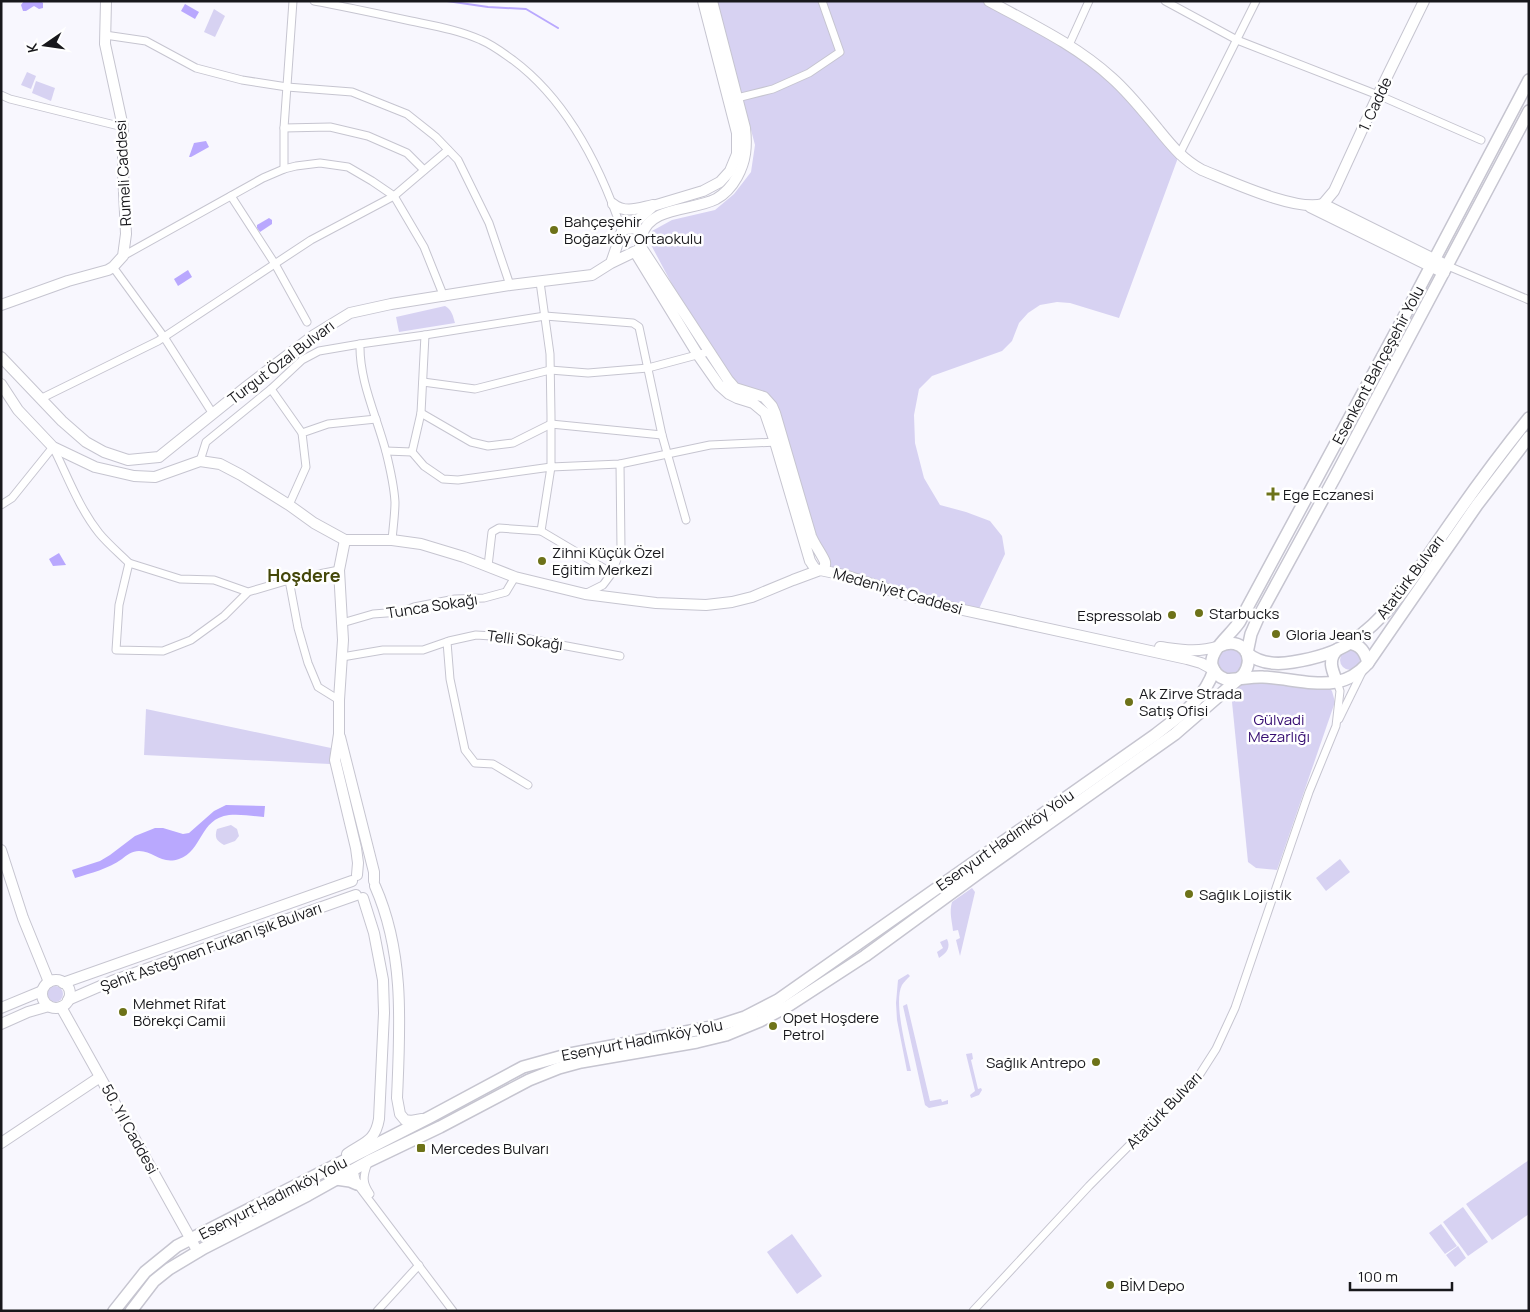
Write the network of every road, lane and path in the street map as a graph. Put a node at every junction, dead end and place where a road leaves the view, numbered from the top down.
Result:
1 (106, 1) edge
2 (293, 1) edge
3 (314, 1) edge
4 (703, 1) edge
5 (712, 1) edge
6 (822, 1) edge
7 (989, 1) edge
8 (1089, 1) edge
9 (1165, 1) edge
10 (1256, 1) edge
11 (1424, 1) edge
12 (105, 35) junction
13 (1237, 40) junction
14 (1069, 45) junction
15 (1529, 80) edge
16 (286, 87) junction
17 (1, 95) edge
18 (1378, 95) junction
19 (737, 98) junction
20 (1529, 111) edge
21 (123, 127) junction
22 (284, 128) junction
23 (1481, 140) dead end
24 (448, 150) junction
25 (1179, 155) junction
26 (284, 169) junction
27 (424, 170) junction
28 (231, 196) junction
29 (394, 196) junction
30 (613, 204) junction
31 (1323, 204) junction
32 (656, 205) junction
33 (1307, 205) junction
34 (626, 230) junction
35 (642, 235) junction
36 (619, 243) junction
37 (636, 250) junction
38 (123, 256) junction
39 (611, 263) junction
40 (1433, 263) junction
41 (275, 264) junction
42 (113, 267) junction
43 (1446, 270) junction
44 (540, 282) junction
45 (510, 285) junction
46 (444, 297) junction
47 (1529, 300) edge
48 (1, 305) edge
49 (545, 316) junction
50 (307, 322) dead end
51 (425, 335) junction
52 (164, 337) junction
53 (360, 344) junction
54 (708, 352) junction
55 (698, 355) junction
56 (1, 357) edge
57 (648, 368) junction
58 (550, 370) junction
59 (423, 382) junction
60 (1, 384) edge
61 (271, 389) junction
62 (40, 399) junction
63 (421, 413) junction
64 (213, 414) junction
65 (1529, 418) edge
66 (376, 419) junction
67 (551, 424) junction
68 (302, 433) junction
69 (662, 435) junction
70 (1529, 437) edge
71 (780, 442) junction
72 (53, 447) junction
73 (386, 452) junction
74 (412, 452) junction
75 (667, 455) junction
76 (200, 461) junction
77 (620, 464) junction
78 (551, 467) junction
79 (1, 505) edge
80 (289, 505) junction
81 (686, 520) dead end
82 (540, 531) junction
83 (345, 540) junction
84 (392, 540) junction
85 (129, 564) junction
86 (488, 566) junction
87 (339, 570) junction
88 (820, 570) junction
89 (612, 573) junction
90 (514, 577) junction
91 (288, 580) junction
92 (248, 592) junction
93 (585, 594) junction
94 (342, 623) junction
95 (1095, 638) junction
96 (447, 642) junction
97 (1349, 643) junction
98 (1220, 646) junction
99 (1338, 649) junction
100 (1247, 653) junction
101 (620, 656) dead end
102 (342, 657) junction
103 (1366, 665) junction
104 (1214, 670) junction
105 (1238, 678) junction
106 (1337, 682) junction
107 (339, 700) junction
108 (1336, 726) junction
109 (339, 734) junction
110 (528, 785) dead end
111 (1, 850) edge
112 (355, 878) junction
113 (375, 883) junction
114 (359, 896) junction
115 (49, 982) junction
116 (64, 983) junction
117 (42, 991) junction
118 (800, 992) junction
119 (64, 1004) junction
120 (49, 1006) junction
121 (1, 1008) edge
122 (1, 1024) edge
123 (100, 1077) junction
124 (430, 1117) junction
125 (1, 1143) edge
126 (369, 1161) junction
127 (338, 1165) junction
128 (354, 1170) junction
129 (336, 1179) junction
130 (357, 1184) junction
131 (380, 1212) junction
132 (191, 1239) junction
133 (198, 1252) junction
134 (419, 1265) junction
135 (974, 1310) edge
136 (114, 1311) edge
137 (131, 1311) edge
138 (378, 1311) edge
139 (453, 1311) edge

1 - 12 street, Rumeli Caddesi
2 - 16 street
3 - 30 street
4 - 32 street
5 - 19 street
6 - 19 street
7 - 14 street
8 - 14 street
9 - 13 street
10 - 13 street
11 - 18 street, 1. Cadde
12 - 16 street
12 - 21 street, Rumeli Caddesi
13 - 18 street
13 - 25 street
14 - 25 street
15 - 40 main road, Esenkent Bahçeşehir Yolu
16 - 22 street
16 - 24 street
17 - 21 street
18 - 23 street
18 - 31 street, 1. Cadde
19 - 35 street
20 - 43 main road, Esenkent Bahçeşehir Yolu
21 - 38 street, Rumeli Caddesi
22 - 26 street
22 - 27 street
24 - 27 street
24 - 45 street
25 - 33 street
26 - 28 street
26 - 29 street
27 - 29 street
28 - 38 street
28 - 41 street
29 - 41 street
29 - 46 street
30 - 32 street
30 - 34 street
31 - 33 street
31 - 40 street
32 - 34 street
33 - 40 street
34 - 35 street
34 - 36 street
35 - 37 street
36 - 37 street
36 - 39 street
37 - 39 street, Turgut Özal Bulvarı
37 - 54 street
37 - 55 street
38 - 42 street
39 - 44 street, Turgut Özal Bulvarı
40 - 43 street
40 - 98 main road, Esenkent Bahçeşehir Yolu
41 - 50 street
41 - 52 street
42 - 48 street
42 - 52 street
43 - 47 street
43 - 100 main road, Esenkent Bahçeşehir Yolu
44 - 45 street, Turgut Özal Bulvarı
44 - 49 street
45 - 46 street, Turgut Özal Bulvarı
46 - 64 street, Turgut Özal Bulvarı
49 - 51 street
49 - 57 street
49 - 58 street
51 - 53 street
51 - 59 street
52 - 62 street
52 - 64 street
53 - 61 street
53 - 66 street
54 - 55 street
54 - 71 street
55 - 57 street
55 - 71 street
56 - 62 street, Turgut Özal Bulvarı
57 - 58 street
57 - 69 street
58 - 59 street
58 - 67 street
59 - 63 street
60 - 72 street
61 - 68 street
61 - 76 street
62 - 64 street, Turgut Özal Bulvarı
63 - 67 street
63 - 74 street
65 - 97 main road, Atatürk Bulvarı
66 - 68 street
66 - 73 street
67 - 69 street
67 - 78 street
68 - 80 street
69 - 75 street
70 - 103 main road, Atatürk Bulvarı
71 - 75 street
71 - 88 street
72 - 76 street
72 - 79 street
72 - 85 street
73 - 74 street
73 - 84 street
74 - 78 street
75 - 77 street
75 - 81 street
76 - 80 street
77 - 78 street
77 - 89 street
78 - 82 street
80 - 83 street
82 - 86 street
82 - 89 street
83 - 84 street, Medeniyet Caddesi
83 - 87 street
84 - 86 street, Medeniyet Caddesi
85 - 92 street
85 - 92 street
86 - 90 street, Medeniyet Caddesi
87 - 91 street
87 - 94 street
88 - 93 street, Medeniyet Caddesi
88 - 95 street, Medeniyet Caddesi
89 - 93 street
90 - 93 street, Medeniyet Caddesi
90 - 94 street, Tunca Sokağı
91 - 92 street
91 - 107 street
94 - 102 street
95 - 98 street
95 - 104 street
96 - 101 street, Telli Sokağı
96 - 102 street, Telli Sokağı
96 - 110 street
97 - 99 main road, Atatürk Bulvarı
97 - 103 main road
98 - 100 main road
98 - 104 main road
99 - 100 main road, Atatürk Bulvarı
99 - 106 main road
100 - 105 main road
102 - 107 street
103 - 106 main road, Atatürk Bulvarı
103 - 108 street, Atatürk Bulvarı
104 - 105 main road
104 - 118 main road, Esenyurt Hadımköy Yolu
105 - 106 main road, Atatürk Bulvarı
105 - 118 main road, Esenyurt Hadımköy Yolu
106 - 108 street, Atatürk Bulvarı
107 - 109 street
108 - 135 street, Atatürk Bulvarı
109 - 112 street
109 - 113 street
111 - 115 street
112 - 113 street
112 - 114 street
112 - 116 street, Şehit Asteğmen Furkan Işık Bulvarı
113 - 114 street
113 - 124 street
114 - 119 street, Şehit Asteğmen Furkan Işık Bulvarı
114 - 127 street
115 - 116 street
115 - 117 street
116 - 119 street
117 - 120 street
117 - 121 street
118 - 124 main road, Esenyurt Hadımköy Yolu
118 - 126 main road, Esenyurt Hadımköy Yolu
119 - 120 street
119 - 123 street, 50. Yıl Caddesi
120 - 122 street
123 - 125 street
123 - 132 street, 50. Yıl Caddesi
124 - 127 main road, Esenyurt Hadımköy Yolu
126 - 128 main road, Esenyurt Hadımköy Yolu
126 - 131 street
127 - 132 main road, Esenyurt Hadımköy Yolu
128 - 129 main road, Esenyurt Hadımköy Yolu
128 - 130 street
129 - 130 main road
129 - 133 main road, Esenyurt Hadımköy Yolu
130 - 131 street
131 - 134 street
132 - 133 street, 50. Yıl Caddesi
132 - 136 main road, Esenyurt Hadımköy Yolu
133 - 137 main road, Esenyurt Hadımköy Yolu
134 - 138 street
134 - 139 street

